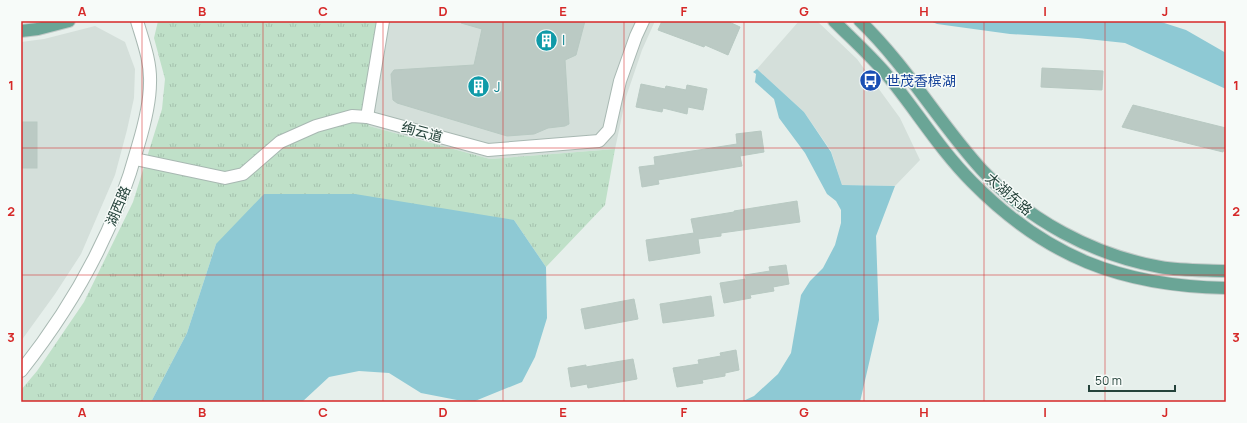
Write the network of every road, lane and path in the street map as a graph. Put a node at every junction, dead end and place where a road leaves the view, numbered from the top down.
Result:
1 (69, 21) edge
2 (137, 21) edge
3 (383, 21) edge
4 (643, 21) edge
5 (834, 21) edge
6 (860, 21) edge
7 (21, 31) edge
8 (366, 117) junction
9 (135, 159) junction
10 (1226, 271) edge
11 (1226, 288) edge
12 (21, 371) edge

1 - 7 main road
2 - 9 street, 湖西路
3 - 8 street
4 - 8 street, 绚云道
5 - 11 main road, 太湖东路
6 - 10 main road, 太湖东路
8 - 9 street, 绚云道
9 - 12 street, 湖西路

